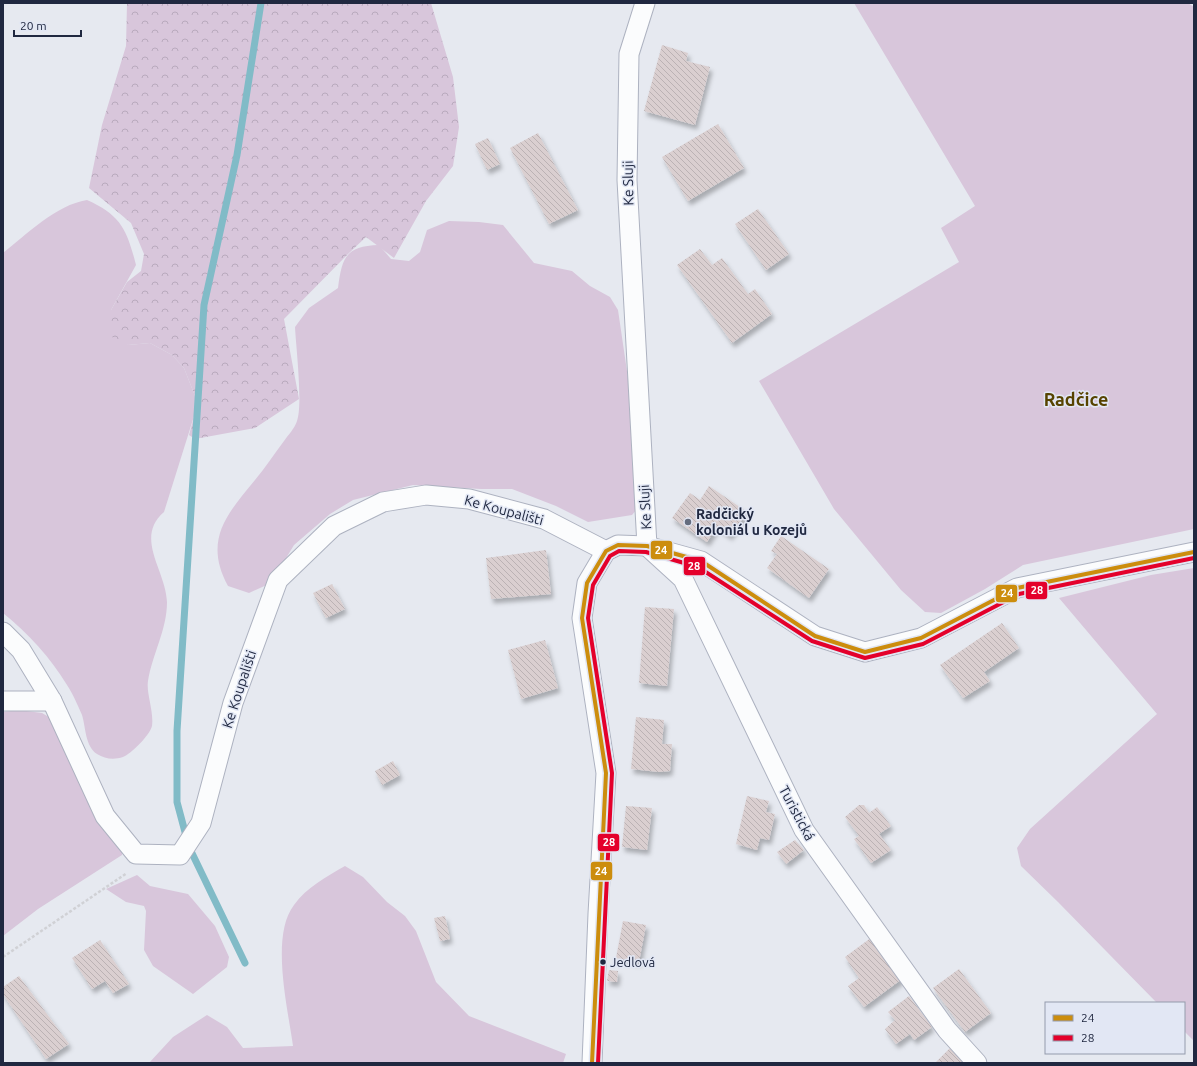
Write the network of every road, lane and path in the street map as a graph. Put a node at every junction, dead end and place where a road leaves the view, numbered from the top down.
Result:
1 (645, 3) edge
2 (647, 546) junction
3 (606, 551) junction
4 (1194, 552) edge
5 (3, 632) edge
6 (52, 701) junction
7 (3, 702) edge
8 (153, 855) junction
9 (3, 957) edge
10 (592, 1063) edge
11 (977, 1063) edge

1 - 2 street, Ke Sluji
2 - 3 street, Ke Sluji
2 - 4 street
2 - 11 street, Turistická
3 - 8 street, Ke Koupališti
3 - 10 street
5 - 6 street, Ke Koupališti
6 - 7 street
6 - 8 street, Ke Koupališti
8 - 9 path

